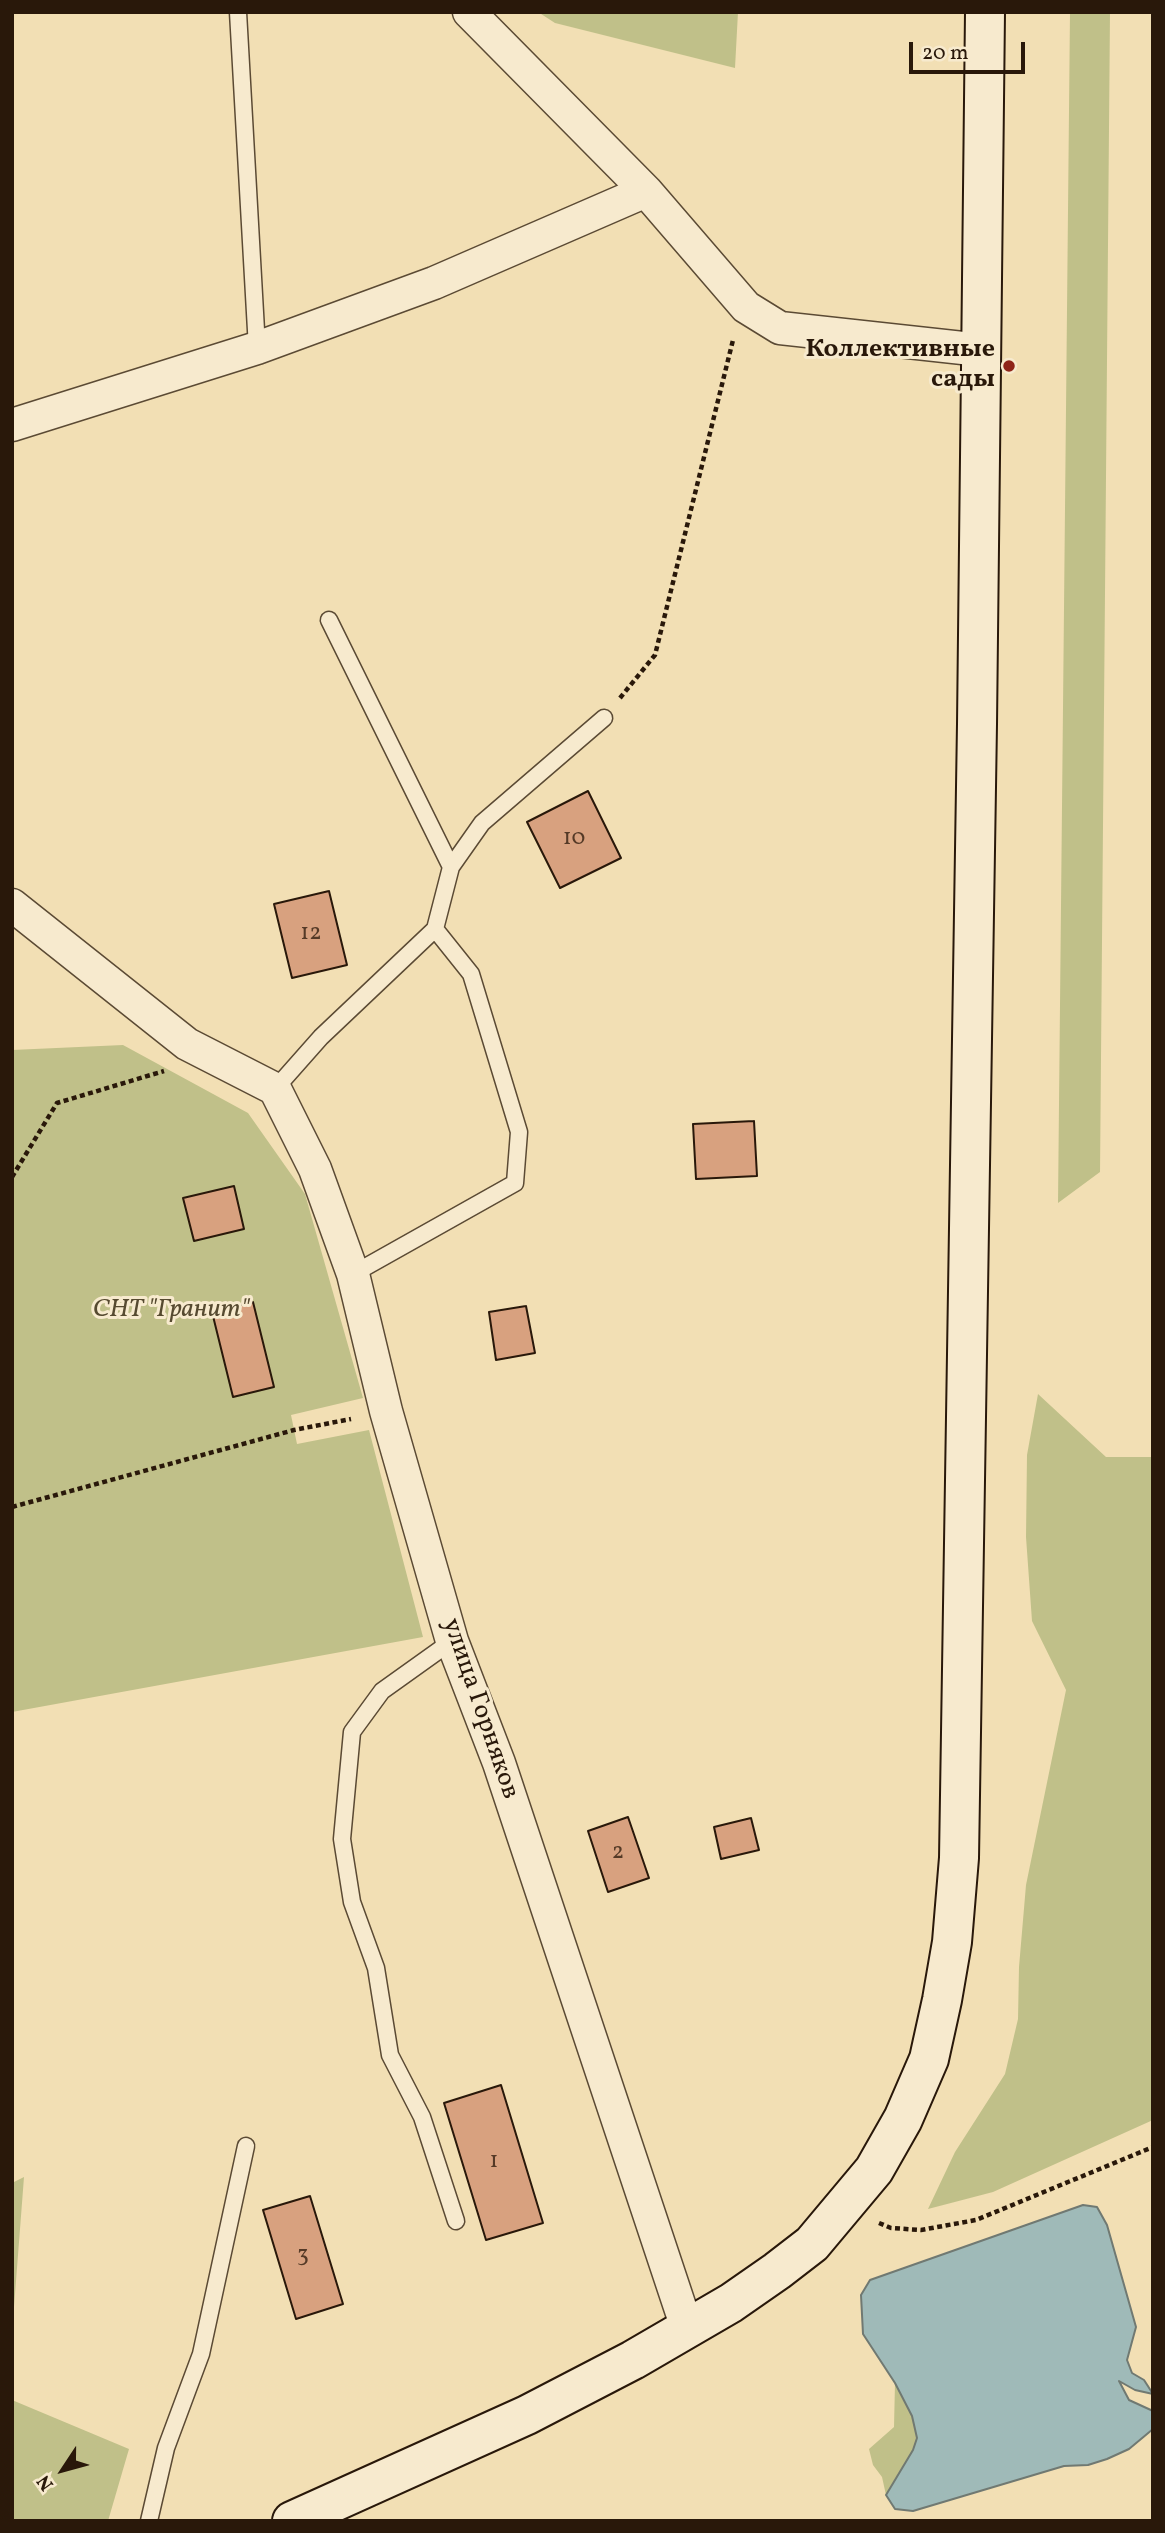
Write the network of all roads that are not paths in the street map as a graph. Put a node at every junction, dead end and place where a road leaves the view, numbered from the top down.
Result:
1 (239, 12) edge
2 (469, 12) edge
3 (985, 12) edge
4 (646, 191) junction
5 (257, 348) junction
6 (981, 350) junction
7 (12, 425) edge
8 (329, 620) dead end
9 (604, 718) road end
10 (451, 867) junction
11 (12, 905) edge
12 (435, 929) junction
13 (275, 1089) junction
14 (353, 1274) junction
15 (453, 1641) junction
16 (246, 2146) dead end
17 (456, 2221) dead end
18 (687, 2328) junction
19 (149, 2521) edge
20 (292, 2521) edge

1 - 5 lane
2 - 4 street
3 - 6 main road
4 - 5 street
4 - 6 street
5 - 7 street
6 - 18 main road
8 - 10 lane
9 - 10 lane
10 - 12 lane
11 - 13 street
12 - 13 lane
12 - 14 lane
13 - 14 street, улица Горняков
14 - 15 street, улица Горняков
15 - 17 lane
15 - 18 street, улица Горняков
16 - 19 lane
18 - 20 main road

